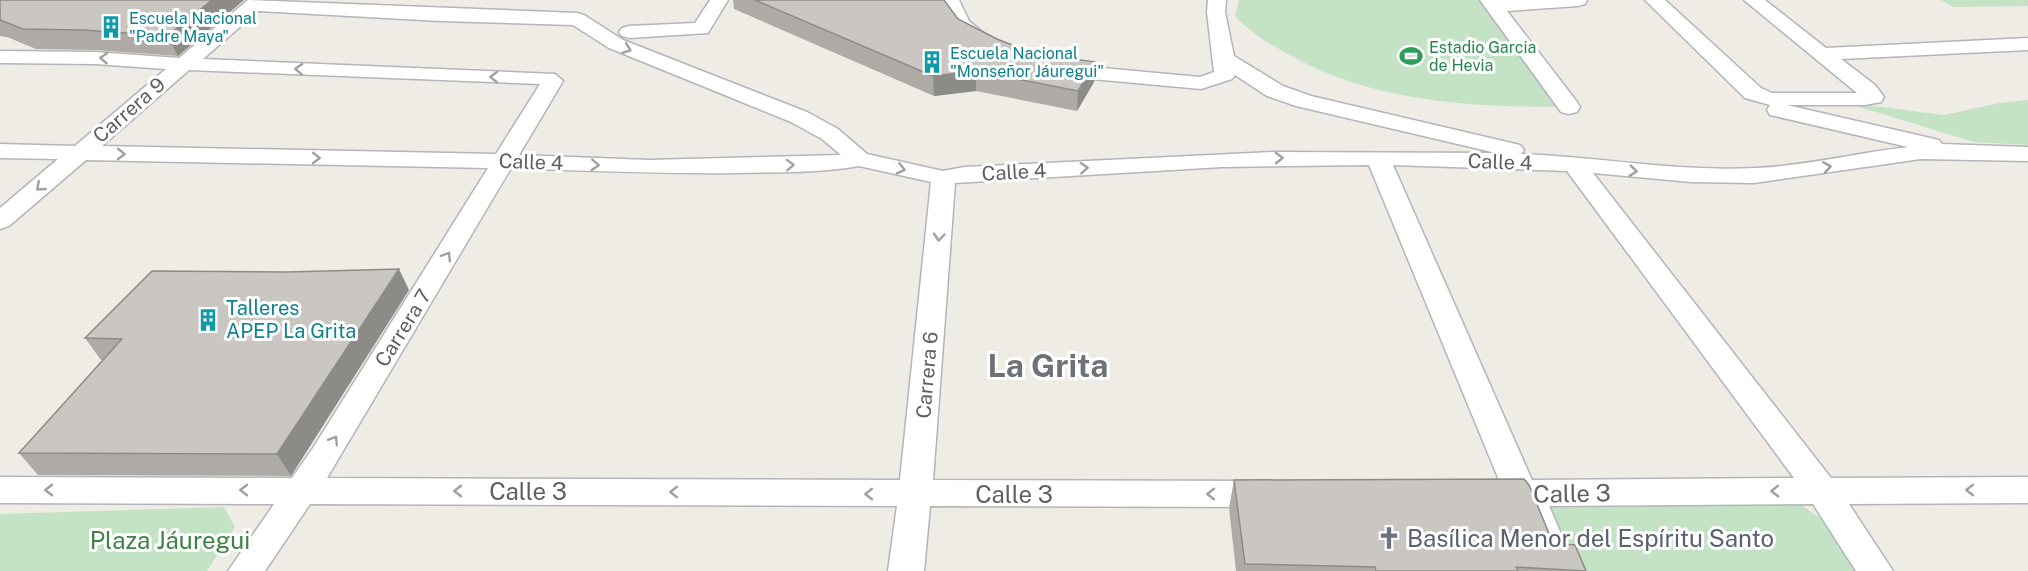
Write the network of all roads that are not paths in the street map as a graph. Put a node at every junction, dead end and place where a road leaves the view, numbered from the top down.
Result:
1 (586, 0) edge
2 (718, 0) edge
3 (951, 0) edge
4 (1217, 0) edge
5 (1578, 0) edge
6 (1645, 0) edge
7 (1654, 0) edge
8 (1753, 0) edge
9 (256, 2) edge
10 (1492, 3) edge
11 (577, 19) junction
12 (629, 32) dead end
13 (2028, 44) edge
14 (1005, 53) edge
15 (1823, 54) junction
16 (0, 57) edge
17 (1224, 59) junction
18 (184, 64) junction
19 (1040, 66) edge
20 (1569, 107) dead end
21 (1956, 150) junction
22 (0, 151) edge
23 (80, 153) junction
24 (2017, 155) edge
25 (1378, 158) junction
26 (859, 159) junction
27 (505, 161) junction
28 (1574, 164) junction
29 (2028, 172) edge
30 (943, 178) junction
31 (0, 221) edge
32 (0, 490) edge
33 (302, 490) junction
34 (1821, 490) junction
35 (2028, 490) edge
36 (1462, 493) edge
37 (1521, 493) junction
38 (915, 494) junction
39 (1298, 494) edge
40 (246, 571) edge
41 (906, 571) edge
42 (1559, 571) edge
43 (1875, 571) edge

1 - 11 street
2 - 12 street
3 - 14 street
4 - 17 street
5 - 10 street
6 - 21 street
7 - 15 street
8 - 15 street
9 - 11 street
9 - 18 street, Carrera 9
10 - 20 street
11 -> 26 street
13 - 15 street
18 -> 16 street
17 - 19 street
17 - 28 street
18 - 23 street, Carrera 9
27 -> 18 street, Carrera 7
21 - 24 street, Calle 4
28 -> 21 street, Calle 4
22 - 23 street, Calle 4
23 -> 27 street, Calle 4
23 -> 31 street, Carrera 9
24 - 29 street
25 - 28 street, Calle 4
30 -> 25 street, Calle 4
25 - 37 street
27 -> 26 street, Calle 4
26 -> 30 street, Calle 4
33 -> 27 street, Carrera 7
28 - 34 street
30 -> 38 street, Carrera 6
33 -> 32 street, Calle 3
38 -> 33 street, Calle 3
33 - 40 street, Carrera 7
35 -> 34 street, Calle 3
34 -> 37 street, Calle 3
34 - 43 street
36 - 37 street, Calle 3
37 - 42 street
39 -> 38 street, Calle 3
38 - 41 street, Carrera 6

